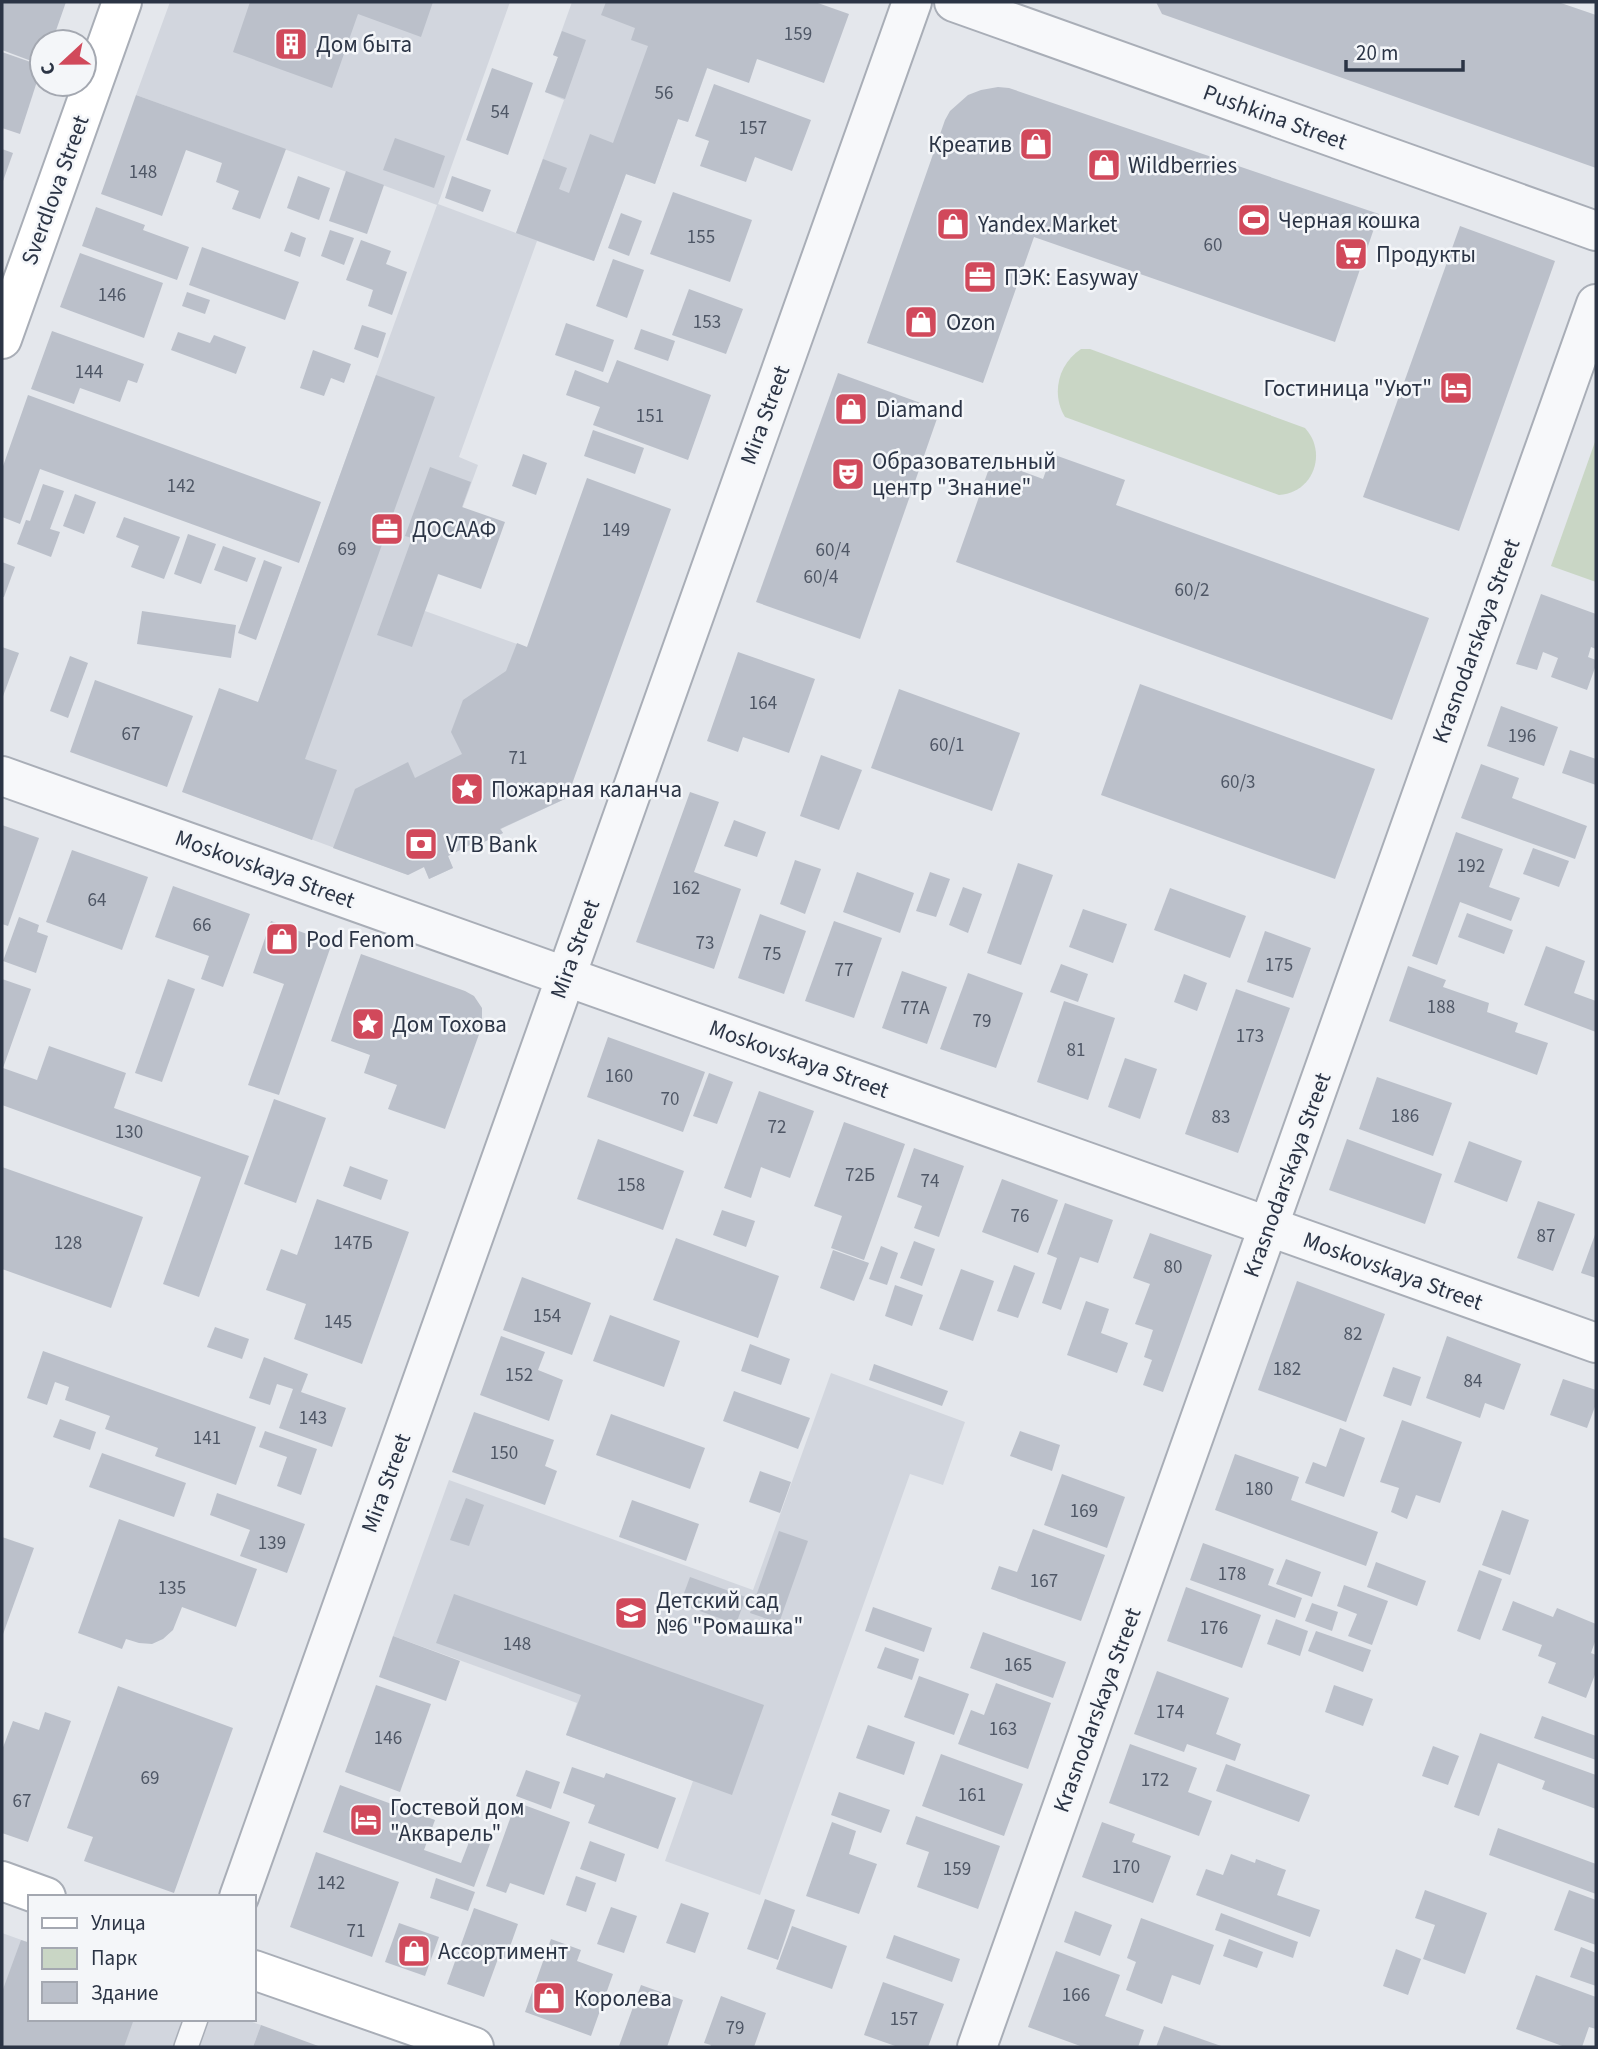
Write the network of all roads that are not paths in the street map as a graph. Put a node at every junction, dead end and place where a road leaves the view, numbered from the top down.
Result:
1 (122, 2) edge
2 (912, 2) edge
3 (954, 2) edge
4 (1596, 232) edge
5 (1596, 304) edge
6 (2, 339) edge
7 (2, 776) edge
8 (566, 977) junction
9 (1269, 1226) junction
10 (1596, 1343) edge
11 (2, 1881) edge
12 (40, 1895) edge
13 (240, 1895) edge
14 (256, 1971) edge
15 (194, 2021) edge
16 (186, 2047) edge
17 (474, 2047) edge
18 (977, 2047) edge

1 - 6 street, Sverdlova Street
2 - 8 street, Mira Street
3 - 4 street, Pushkina Street
5 - 9 street, Krasnodarskaya Street
7 - 8 street, Moskovskaya Street
8 - 9 street, Moskovskaya Street
8 - 13 street, Mira Street
9 - 10 street, Moskovskaya Street
9 - 18 street, Krasnodarskaya Street
11 - 12 street
14 - 17 street
15 - 16 lane

